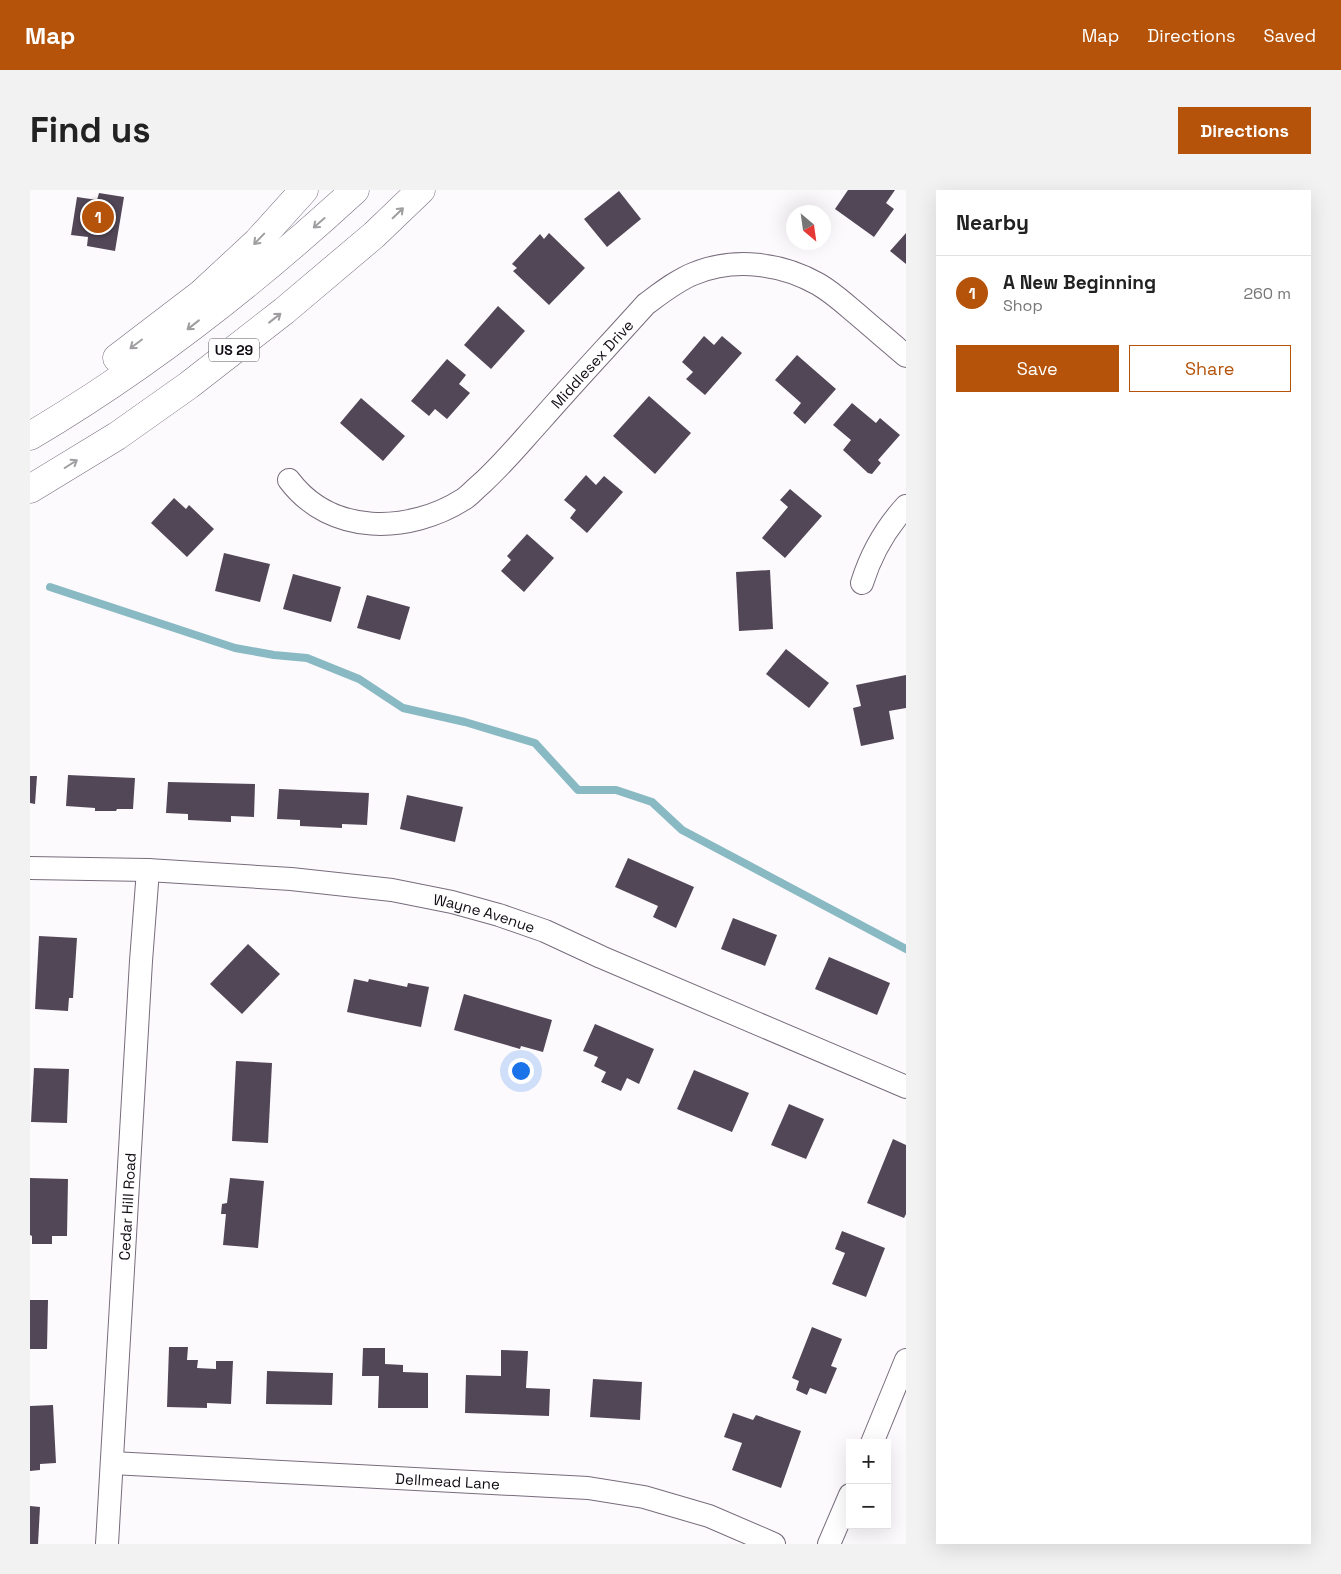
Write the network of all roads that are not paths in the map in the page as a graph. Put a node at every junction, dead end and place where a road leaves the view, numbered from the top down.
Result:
1 (304, 190) edge
2 (355, 190) edge
3 (421, 190) edge
4 (906, 356) edge
5 (32, 434) edge
6 (289, 480) dead end
7 (30, 489) edge
8 (906, 506) edge
9 (862, 583) dead end
10 (30, 868) edge
11 (148, 870) junction
12 (906, 1087) edge
13 (906, 1360) edge
14 (874, 1439) edge
15 (112, 1463) junction
16 (846, 1504) edge
17 (107, 1544) edge
18 (774, 1544) edge
19 (829, 1544) edge

1 -> 5 highway
2 -> 5 highway, US 29
7 -> 3 highway, US 29
4 - 6 street, Middlesex Drive
8 - 9 street
10 - 11 street, Wayne Avenue
11 - 12 street, Wayne Avenue
11 - 15 street, Cedar Hill Road
13 - 14 street
15 - 17 street, Cedar Hill Road
15 - 18 street, Dellmead Lane
16 - 19 street

